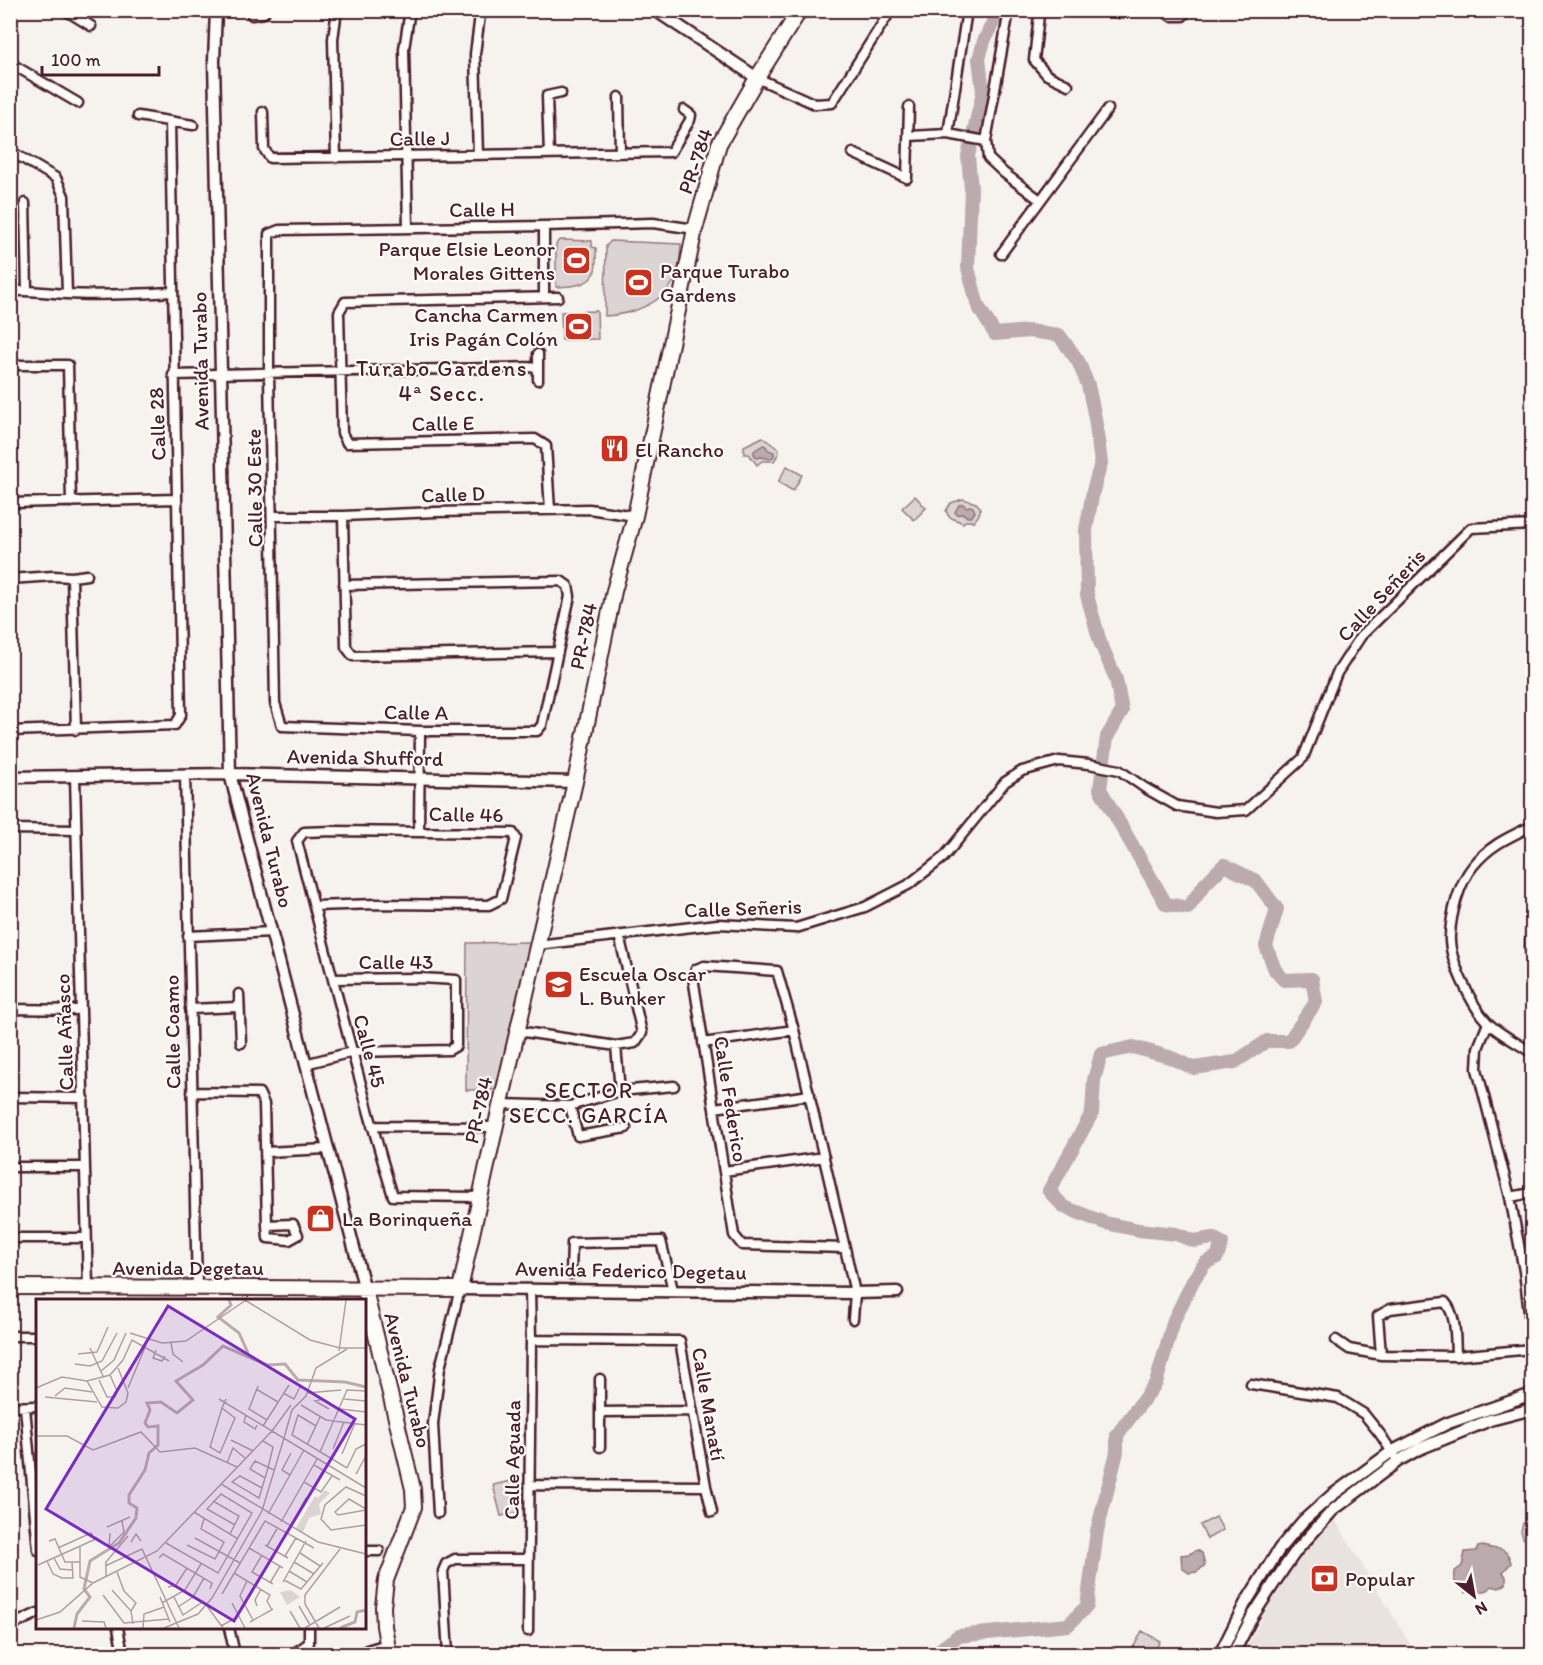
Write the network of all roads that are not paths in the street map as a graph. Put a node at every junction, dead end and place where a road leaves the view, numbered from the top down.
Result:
1 (14, 10) edge
2 (65, 10) edge
3 (216, 10) edge
4 (265, 10) edge
5 (337, 10) edge
6 (410, 10) edge
7 (483, 10) edge
8 (655, 10) edge
9 (800, 10) edge
10 (891, 10) edge
11 (967, 10) edge
12 (1012, 10) edge
13 (1037, 10) edge
14 (1163, 10) edge
15 (1187, 10) edge
16 (252, 15) dead end
17 (10, 17) edge
18 (91, 26) dead end
19 (10, 63) edge
20 (757, 78) junction
21 (1068, 86) dead end
22 (561, 93) dead end
23 (619, 97) dead end
24 (78, 103) dead end
25 (909, 107) dead end
26 (1108, 109) dead end
27 (684, 110) dead end
28 (263, 112) dead end
29 (138, 116) dead end
30 (170, 121) junction
31 (193, 125) dead end
32 (948, 134) junction
33 (909, 136) junction
34 (982, 140) junction
35 (10, 151) edge
36 (620, 153) junction
37 (853, 153) dead end
38 (549, 154) junction
39 (478, 155) junction
40 (407, 157) junction
41 (336, 158) junction
42 (1040, 200) junction
43 (25, 202) dead end
44 (544, 226) junction
45 (408, 228) junction
46 (695, 230) junction
47 (269, 234) joint
48 (1001, 254) dead end
49 (27, 290) junction
50 (10, 291) edge
51 (172, 292) junction
52 (67, 294) junction
53 (544, 296) junction
54 (558, 297) dead end
55 (538, 354) dead end
56 (10, 366) edge
57 (537, 367) junction
58 (339, 371) junction
59 (221, 374) junction
60 (269, 374) junction
61 (173, 375) junction
62 (538, 380) dead end
63 (177, 499) junction
64 (71, 502) junction
65 (10, 503) edge
66 (549, 510) junction
67 (273, 516) junction
68 (343, 516) junction
69 (635, 516) junction
70 (1533, 525) edge
71 (87, 575) dead end
72 (72, 577) junction
73 (10, 579) edge
74 (344, 585) junction
75 (558, 652) junction
76 (296, 726) joint
77 (76, 730) junction
78 (10, 731) edge
79 (420, 731) junction
80 (185, 774) junction
81 (230, 774) junction
82 (75, 776) junction
83 (10, 777) edge
84 (420, 778) junction
85 (575, 782) junction
86 (1533, 826) edge
87 (10, 830) edge
88 (76, 830) junction
89 (419, 831) junction
90 (304, 832) joint
91 (314, 906) junction
92 (1533, 920) edge
93 (271, 932) junction
94 (619, 935) junction
95 (188, 936) junction
96 (537, 945) junction
97 (1533, 954) edge
98 (333, 979) junction
99 (239, 994) dead end
100 (238, 1007) junction
101 (190, 1009) junction
102 (10, 1010) edge
103 (81, 1010) junction
104 (1488, 1023) junction
105 (794, 1029) junction
106 (518, 1031) junction
107 (241, 1043) dead end
108 (703, 1043) junction
109 (616, 1046) junction
110 (352, 1052) junction
111 (1533, 1053) edge
112 (305, 1064) junction
113 (674, 1086) dead end
114 (620, 1091) junction
115 (192, 1092) junction
116 (810, 1095) junction
117 (10, 1097) edge
118 (84, 1098) junction
119 (501, 1104) junction
120 (570, 1106) junction
121 (714, 1108) junction
122 (372, 1126) junction
123 (496, 1127) junction
124 (626, 1128) dead end
125 (327, 1149) junction
126 (266, 1152) junction
127 (824, 1156) junction
128 (10, 1167) edge
129 (84, 1167) junction
130 (724, 1171) junction
131 (1533, 1193) edge
132 (480, 1197) junction
133 (1510, 1197) junction
134 (267, 1225) dead end
135 (10, 1238) edge
136 (86, 1238) junction
137 (845, 1248) junction
138 (1528, 1270) edge
139 (571, 1274) dead end
140 (10, 1287) edge
141 (88, 1287) junction
142 (197, 1288) junction
143 (460, 1289) junction
144 (365, 1290) junction
145 (530, 1290) junction
146 (673, 1290) junction
147 (897, 1292) dead end
148 (855, 1293) junction
149 (853, 1319) dead end
150 (10, 1336) edge
151 (36, 1336) edge
152 (1533, 1338) edge
153 (531, 1340) junction
154 (1336, 1340) dead end
155 (1533, 1349) edge
156 (1381, 1355) junction
157 (1456, 1356) junction
158 (600, 1379) dead end
159 (1251, 1384) dead end
160 (1533, 1394) edge
161 (36, 1406) edge
162 (10, 1407) edge
163 (25, 1407) junction
164 (1533, 1409) edge
165 (692, 1411) junction
166 (601, 1412) junction
167 (600, 1447) dead end
168 (1390, 1452) junction
169 (1398, 1461) junction
170 (530, 1485) junction
171 (706, 1486) junction
172 (712, 1512) dead end
173 (438, 1513) dead end
174 (36, 1528) edge
175 (366, 1551) edge
176 (379, 1551) dead end
177 (528, 1559) junction
178 (36, 1615) edge
179 (10, 1626) edge
180 (118, 1629) edge
181 (229, 1629) edge
182 (309, 1629) edge
183 (528, 1631) dead end
184 (388, 1649) edge
185 (123, 1654) edge
186 (235, 1654) edge
187 (292, 1654) edge
188 (363, 1654) edge
189 (448, 1654) edge
190 (1220, 1654) edge
191 (1233, 1654) edge

1 - 17 street
2 - 18 street
3 - 59 street, Avenida Turabo
4 - 16 street
5 - 41 street
6 - 40 street
7 - 39 street
8 - 20 street
9 - 20 main road, PR-784 / PR-784
10 - 20 street
11 - 32 street
12 - 34 street
13 - 21 street
14 - 15 street
19 - 24 street
20 - 46 main road, PR-784 / PR-784
22 - 38 street
23 - 36 street
25 - 33 street
26 - 42 street
27 - 36 street, Calle J
28 - 41 street, Calle J
29 - 30 street
30 - 31 street
30 - 51 street, Calle 28
32 - 33 street
32 - 34 street
33 - 37 street
34 - 42 street
35 - 52 street
36 - 38 street, Calle J
38 - 39 street, Calle J
39 - 40 street, Calle J
40 - 41 street, Calle J
40 - 45 street
42 - 48 street
43 - 49 street
44 - 45 street, Calle H
44 - 46 street, Calle H
44 - 53 street
45 - 47 street, Calle H
46 - 69 main road, PR-784 / PR-784
47 - 60 street, Calle 30 Este
49 - 50 street
49 - 52 street
51 - 52 street
51 - 61 street, Calle 28
53 - 54 street
53 - 58 street
55 - 57 street
56 - 64 street
57 - 58 street
57 - 62 street
58 - 60 street
58 - 66 street, Calle E
59 - 60 street
59 - 61 street
59 - 81 street, Avenida Turabo
60 - 67 street, Calle 30 Este
61 - 63 street, Calle 28
63 - 64 street
63 - 77 street, Calle 28
64 - 65 street
66 - 68 street, Calle D
66 - 69 street, Calle D
67 - 68 street, Calle D
67 - 76 street, Calle 30 Este
68 - 74 street
69 - 85 main road, PR-784 / PR-784
70 - 94 street, Calle Señeris
71 - 72 street
72 - 73 street
72 - 77 street
74 - 75 street
74 - 75 street
75 - 79 street, Calle A
76 - 79 street, Calle A
77 - 78 street
79 - 84 street
80 - 81 street, Avenida Shufford
80 - 82 street, Avenida Shufford
80 - 95 street, Calle Coamo
81 - 84 street, Avenida Shufford
81 - 93 street, Avenida Turabo
82 - 83 street, Avenida Shufford
82 - 88 street, Calle Añasco
84 - 85 street, Avenida Shufford
84 - 89 street
85 - 96 main road, PR-784 / PR-784
86 - 104 street
87 - 88 street
88 - 103 street, Calle Añasco
89 - 90 street, Calle 46
89 - 91 street, Calle 46
90 - 91 street, Calle 45
91 - 98 street, Calle 45
92 - 97 street
93 - 95 street
93 - 112 street, Avenida Turabo
94 - 96 street, Calle Señeris
94 - 109 street
95 - 101 street, Calle Coamo
96 - 106 main road, PR-784 / PR-784
98 - 110 street, Calle 45
98 - 110 street, Calle 43
99 - 100 street
100 - 101 street
100 - 107 street
101 - 115 street, Calle Coamo
102 - 103 street
103 - 118 street, Calle Añasco
104 - 111 street
104 - 133 street
105 - 108 street
105 - 108 street, Calle Federico
105 - 116 street, Calle Federico
106 - 109 street
106 - 119 main road, PR-784 / PR-784
108 - 121 street, Calle Federico
109 - 114 street
110 - 112 street, Calle 43
110 - 122 street, Calle 45
112 - 125 street, Avenida Turabo
113 - 114 street
114 - 120 street
115 - 126 street
115 - 142 street, Calle Coamo
116 - 121 street
116 - 127 street, Calle Federico
117 - 118 street
118 - 129 street, Calle Añasco
119 - 120 street
119 - 123 main road, PR-784 / PR-784
120 - 124 street
121 - 130 street, Calle Federico
122 - 123 street
122 - 132 street, Calle 45
123 - 132 main road, PR-784 / PR-784
125 - 126 street
125 - 144 street, Avenida Turabo
126 - 134 street
127 - 130 street
127 - 137 street, Calle Federico
128 - 129 street
129 - 136 street, Calle Añasco
130 - 137 street, Calle Federico
131 - 133 street
132 - 143 main road, PR-784 / PR-784
133 - 138 street
135 - 136 street
136 - 141 street, Calle Añasco
137 - 148 street, Calle Federico
138 - 152 street
139 - 146 street
140 - 141 main road, Avenida Degetau
141 - 142 main road, Avenida Degetau
142 - 144 main road, Avenida Degetau
143 - 144 main road, Avenida Federico Degetau
143 - 145 street, Avenida Federico Degetau
143 - 173 street
144 - 184 main road, Avenida Turabo
145 - 146 street, Avenida Federico Degetau
145 - 153 street, Calle Aguada
146 - 148 street, Avenida Federico Degetau
147 - 148 street, Avenida Federico Degetau
148 - 149 street, Calle Federico
150 - 151 street
153 - 165 street, Calle Manatí
153 - 170 street, Calle Aguada
154 - 156 street
155 - 157 street
156 - 157 street
156 - 157 street
158 - 166 street
159 - 168 street
160 - 168 street
161 - 163 street
162 - 163 street
163 - 174 street
164 - 169 street
165 - 166 street
165 - 171 street, Calle Manatí
166 - 167 street
168 - 169 street
168 - 190 street
169 - 191 street
170 - 171 street
170 - 177 street, Calle Aguada
171 - 172 street, Calle Manatí
175 - 176 street
177 - 183 street, Calle Aguada
177 - 189 street
178 - 179 street
180 - 185 street
181 - 186 street
182 - 187 street
184 - 188 street

